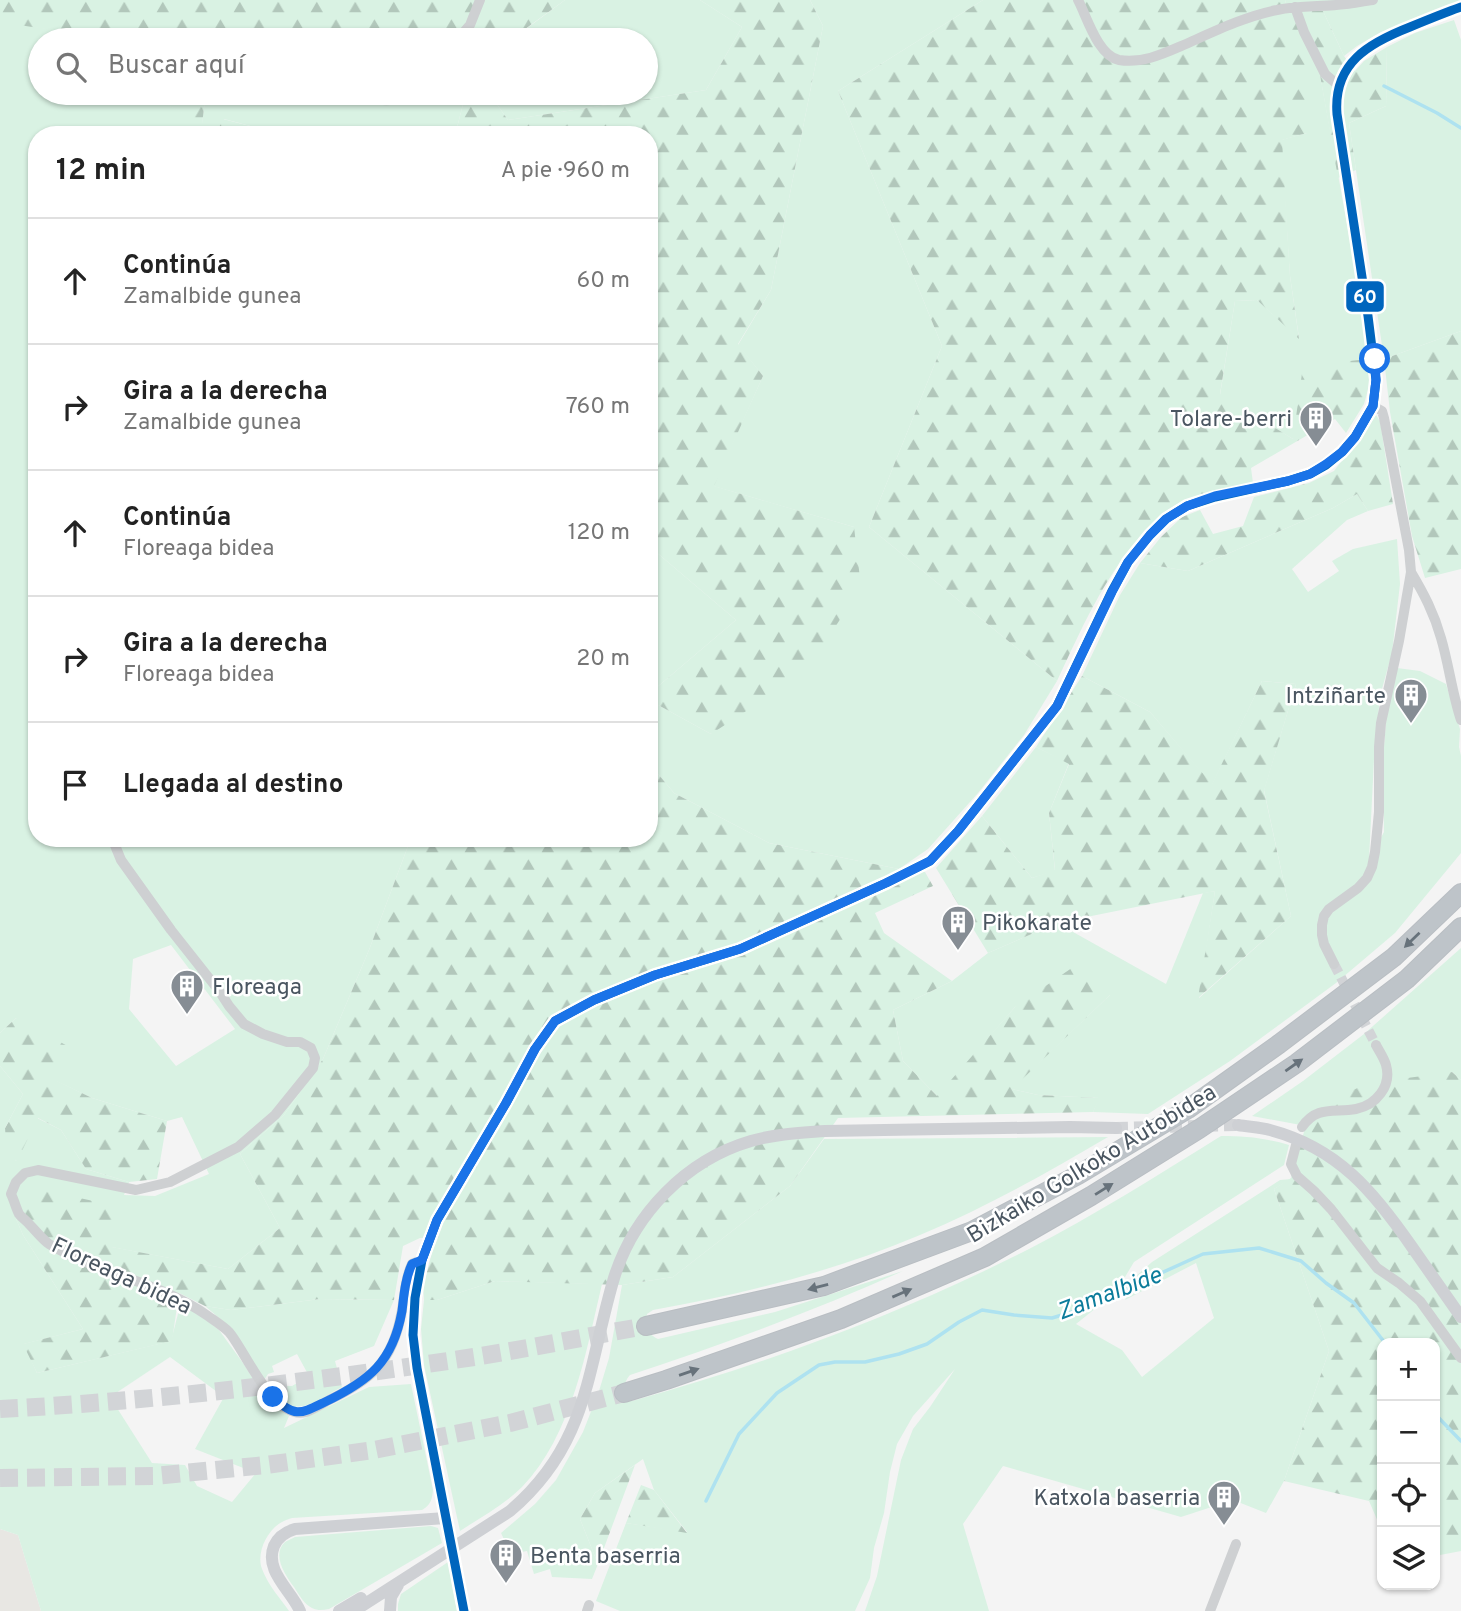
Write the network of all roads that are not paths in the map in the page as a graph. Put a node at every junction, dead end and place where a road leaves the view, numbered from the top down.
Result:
1 (480, 0) edge
2 (1078, 0) edge
3 (1373, 0) edge
4 (1295, 7) junction
5 (1461, 7) edge
6 (467, 28) edge
7 (1339, 86) junction
8 (1373, 406) junction
9 (1411, 572) junction
10 (1461, 720) edge
11 (116, 847) edge
12 (1461, 892) edge
13 (1461, 927) edge
14 (1334, 964) tunnel mouth
15 (1376, 1045) tunnel mouth
16 (1238, 1125) tunnel mouth
17 (1301, 1127) dead end
18 (1116, 1128) tunnel mouth
19 (1296, 1145) dead end
20 (422, 1260) junction
21 (1461, 1317) edge
22 (646, 1326) tunnel mouth
23 (1461, 1358) edge
24 (624, 1393) tunnel mouth
25 (445, 1518) junction
26 (1236, 1544) dead end
27 (400, 1582) junction
28 (300, 1610) edge
29 (339, 1611) edge
30 (354, 1611) edge
31 (390, 1611) edge
32 (464, 1611) edge
33 (1210, 1611) edge

1 - 6 street
2 - 4 street
3 - 4 street
4 - 7 street
5 - 7 street
7 - 8 street
8 - 9 street
8 - 20 street
9 - 10 street
9 - 14 street
11 - 20 street, Floreaga bidea
12 -> 22 highway, Bizkaiko Golkoko Autobidea
24 -> 13 highway, Bizkaiko Golkoko Autobidea
15 - 17 street
16 - 21 street
18 - 27 street
19 - 23 street
20 - 25 street
25 - 28 street
25 - 32 street, bridge
26 - 33 street
27 - 29 street
27 - 30 street
27 - 31 street

